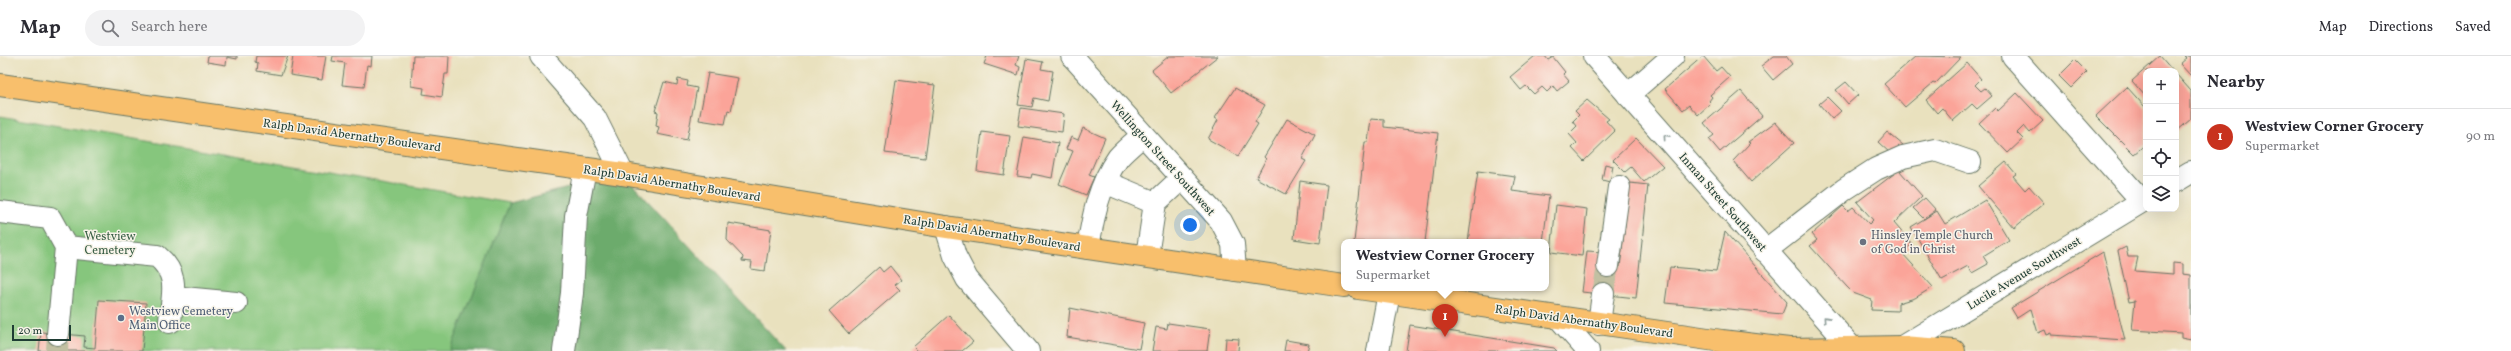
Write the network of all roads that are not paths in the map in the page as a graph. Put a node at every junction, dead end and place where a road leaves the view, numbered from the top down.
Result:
1 (541, 56) edge
2 (1072, 56) edge
3 (1594, 56) edge
4 (1673, 56) edge
5 (2013, 56) edge
6 (0, 84) edge
7 (1628, 95) junction
8 (1143, 135) junction
9 (1970, 162) dead end
10 (585, 169) junction
11 (2191, 172) edge
12 (623, 174) junction
13 (1182, 178) junction
14 (2179, 179) edge
15 (1105, 182) junction
16 (1619, 186) dead end
17 (2143, 199) edge
18 (2143, 201) edge
19 (1155, 203) junction
20 (0, 212) edge
21 (946, 227) junction
22 (66, 247) junction
23 (1088, 248) junction
24 (1765, 251) junction
25 (1147, 256) junction
26 (1608, 266) tunnel mouth
27 (1235, 270) junction
28 (1341, 286) edge
29 (1377, 291) edge
30 (1389, 293) junction
31 (1604, 294) tunnel mouth
32 (172, 298) junction
33 (236, 303) dead end
34 (1559, 318) junction
35 (170, 322) dead end
36 (1599, 324) junction
37 (58, 334) tunnel mouth
38 (1902, 347) junction
39 (1852, 348) junction
40 (1812, 350) edge
41 (564, 351) edge
42 (1028, 351) edge
43 (1378, 351) edge
44 (1588, 351) edge
45 (1954, 351) edge

1 - 12 street
2 - 8 street, Wellington Street Southwest
3 - 7 street, Inman Street Southwest
4 - 7 street
5 - 17 street
6 - 10 main road, Ralph David Abernathy Boulevard
24 -> 7 street, Inman Street Southwest
8 - 13 street, Wellington Street Southwest
8 - 15 street
9 - 24 street
10 - 12 main road, Ralph David Abernathy Boulevard
10 - 41 street
11 - 14 street
12 - 21 main road, Ralph David Abernathy Boulevard
13 - 19 street
13 - 27 street, Wellington Street Southwest
15 - 19 street
15 - 23 street
16 - 26 street
18 - 38 street, Lucile Avenue Southwest
19 - 25 street
20 - 22 street
21 - 23 main road, Ralph David Abernathy Boulevard
21 - 42 street
22 - 32 street
22 - 37 street
23 - 25 main road, Ralph David Abernathy Boulevard
39 -> 24 street, Inman Street Southwest
25 - 27 main road, Ralph David Abernathy Boulevard
27 - 28 main road, Ralph David Abernathy Boulevard
29 - 30 main road, Ralph David Abernathy Boulevard
30 - 34 main road, Ralph David Abernathy Boulevard
30 - 43 street
31 - 36 street
32 - 33 street
32 - 35 street
34 - 36 main road, Ralph David Abernathy Boulevard
34 - 44 street
36 - 40 main road, Ralph David Abernathy Boulevard
38 - 39 main road, Ralph David Abernathy Boulevard
38 - 45 main road, Ralph David Abernathy Boulevard
39 - 40 main road, Ralph David Abernathy Boulevard

